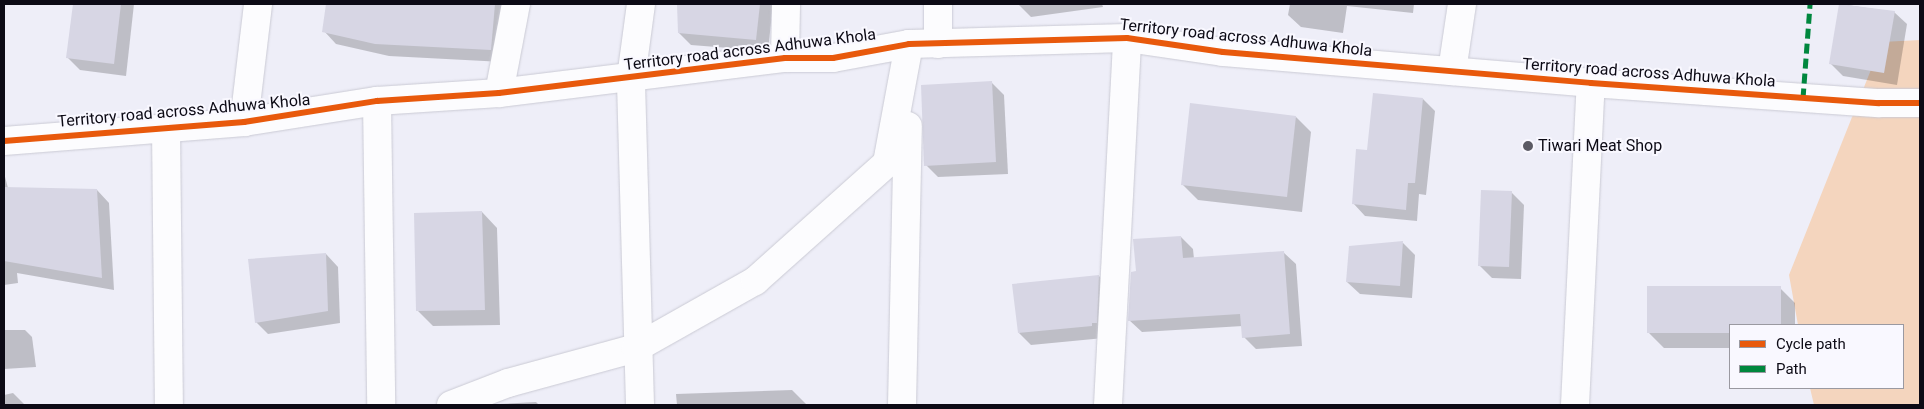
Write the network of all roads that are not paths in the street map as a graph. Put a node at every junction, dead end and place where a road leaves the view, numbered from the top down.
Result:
1 (258, 4) edge
2 (516, 4) edge
3 (641, 4) edge
4 (786, 4) edge
5 (938, 4) edge
6 (1462, 4) edge
7 (1126, 38) junction
8 (909, 44) junction
9 (938, 44) junction
10 (785, 58) junction
11 (1452, 71) junction
12 (631, 78) junction
13 (1591, 83) junction
14 (499, 93) junction
15 (377, 101) junction
16 (1920, 103) edge
17 (244, 122) junction
18 (166, 128) junction
19 (4, 141) edge
20 (636, 348) junction
21 (169, 405) edge
22 (381, 405) edge
23 (451, 405) edge
24 (640, 405) edge
25 (902, 405) edge
26 (1108, 405) edge
27 (1575, 405) edge

1 - 17 street
2 - 14 street
3 - 12 street
4 - 10 street
5 - 9 street
6 - 11 street
7 - 9 street, Territory road across Adhuwa Khola
7 - 11 street, Territory road across Adhuwa Khola
7 - 26 street
8 - 9 street, Territory road across Adhuwa Khola
8 - 10 street, Territory road across Adhuwa Khola
8 - 20 street
8 - 25 street
10 - 12 street, Territory road across Adhuwa Khola
11 - 13 street, Territory road across Adhuwa Khola
12 - 14 street, Territory road across Adhuwa Khola
12 - 20 street
13 - 16 street, Territory road across Adhuwa Khola
13 - 27 street
14 - 15 street, Territory road across Adhuwa Khola
15 - 17 street, Territory road across Adhuwa Khola
15 - 22 street
17 - 18 street, Territory road across Adhuwa Khola
18 - 19 street, Territory road across Adhuwa Khola
18 - 21 street
20 - 23 street
20 - 24 street

